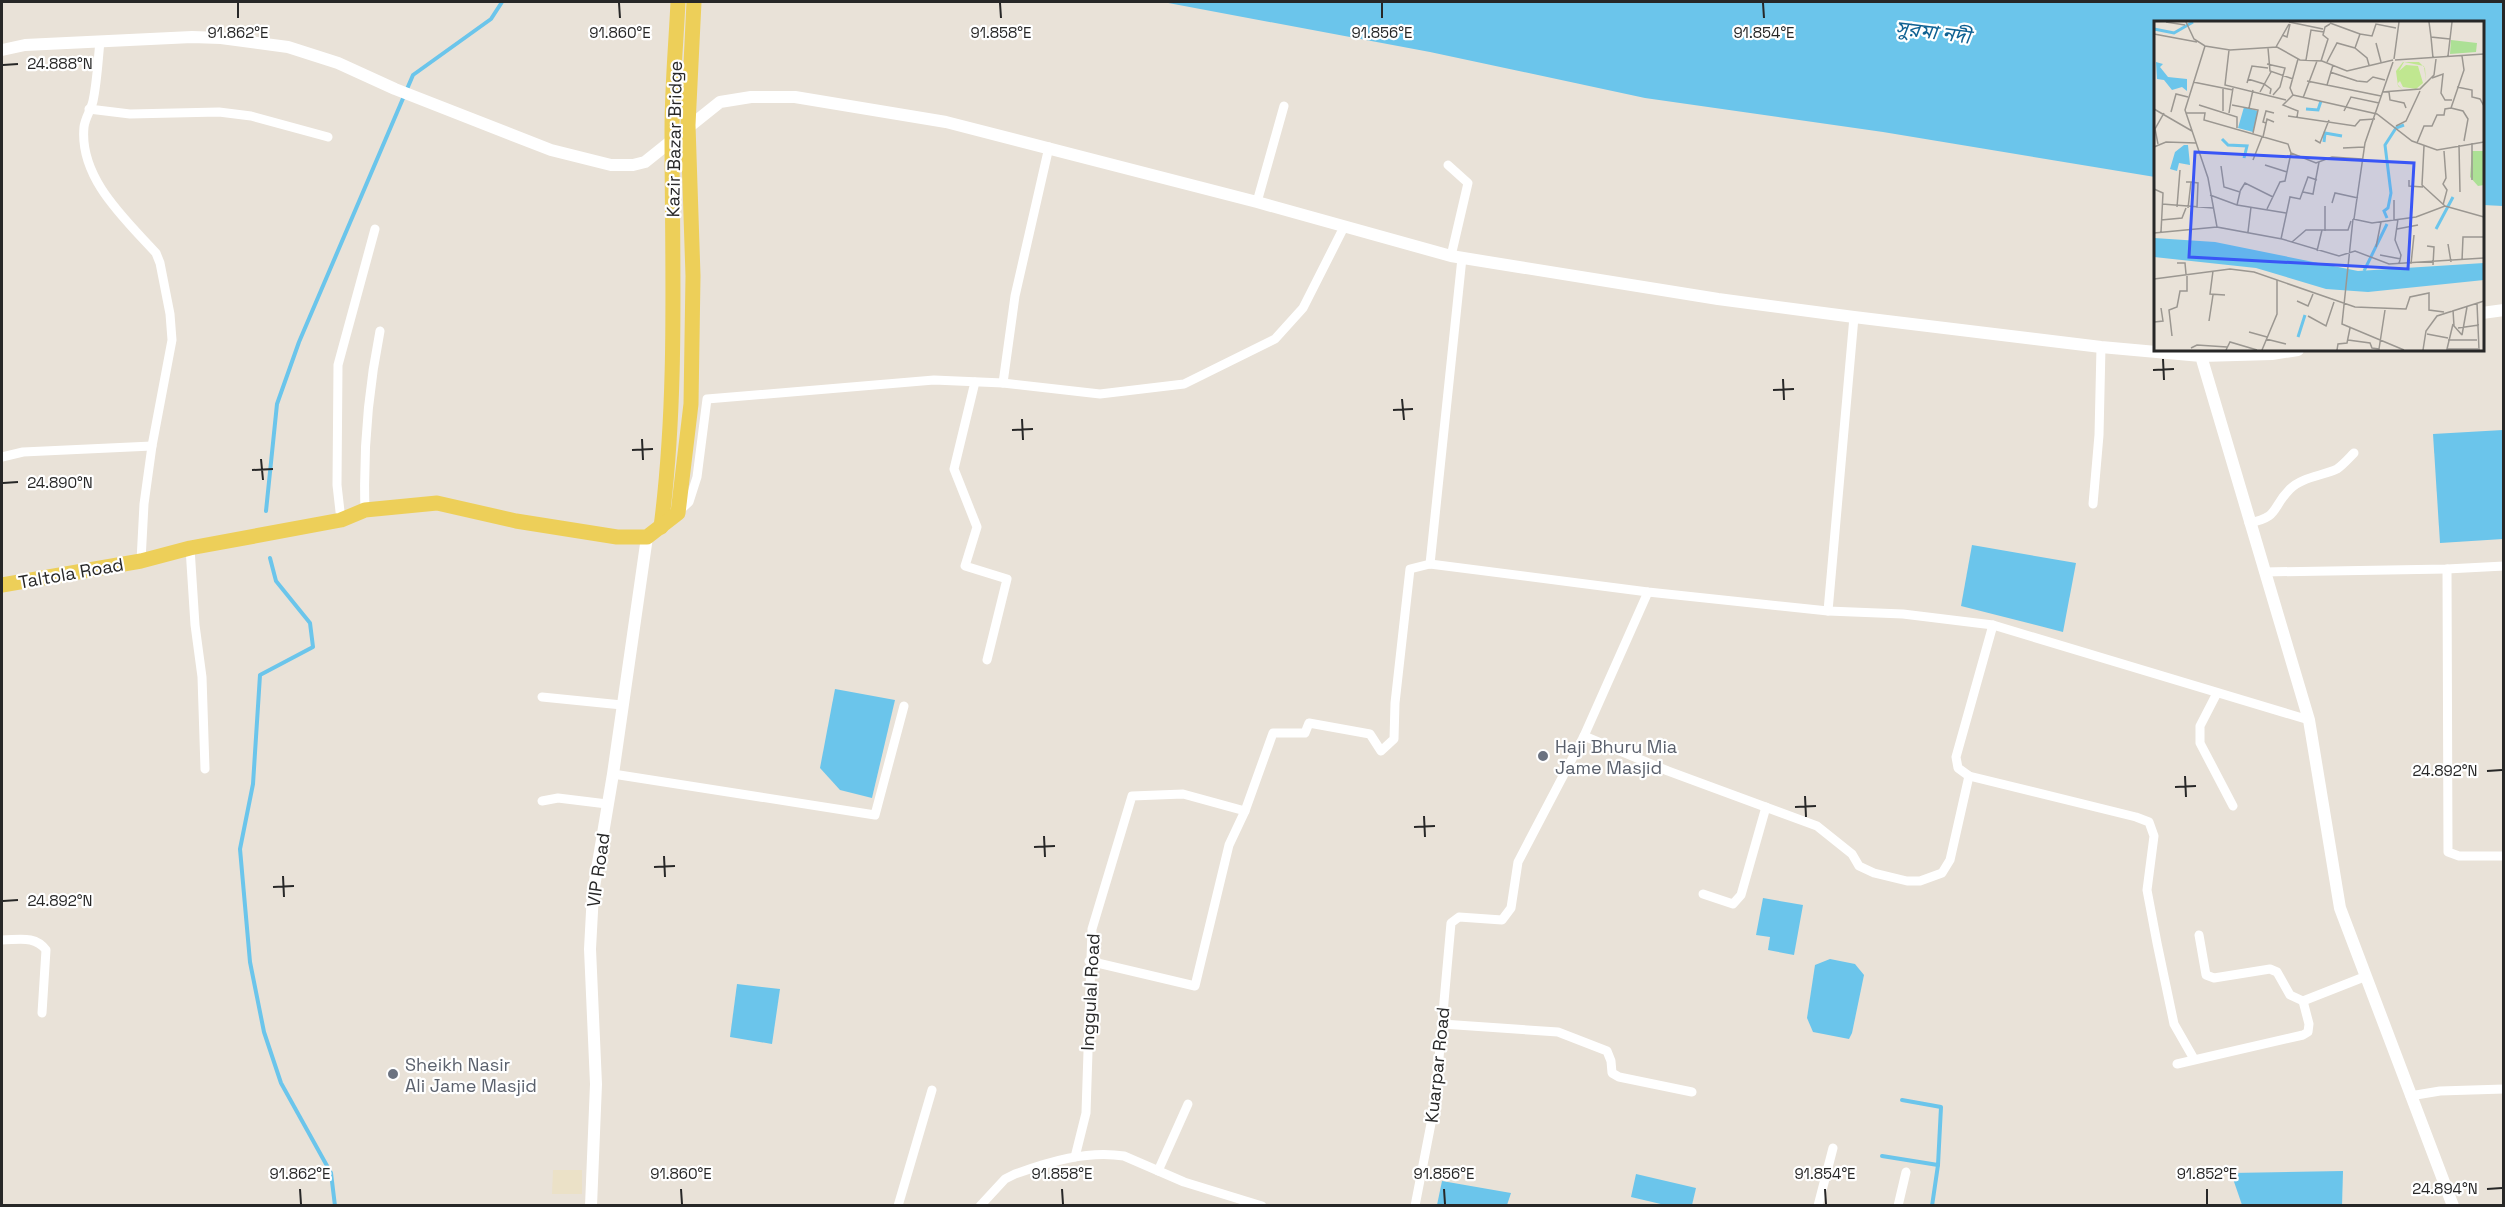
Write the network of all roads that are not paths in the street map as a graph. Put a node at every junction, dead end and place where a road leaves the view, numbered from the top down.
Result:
1 (678, 2) edge
2 (693, 2) edge
3 (100, 41) junction
4 (2, 50) edge
5 (1284, 106) dead end
6 (89, 109) junction
7 (328, 137) dead end
8 (1049, 147) junction
9 (1448, 165) dead end
10 (1257, 202) junction
11 (1344, 227) junction
12 (375, 230) dead end
13 (1457, 257) junction
14 (2504, 310) edge
15 (2484, 313) edge
16 (1854, 317) junction
17 (380, 331) dead end
18 (2101, 347) junction
19 (2292, 351) edge
20 (2201, 356) junction
21 (975, 382) junction
22 (1003, 383) junction
23 (152, 446) junction
24 (2355, 453) dead end
25 (2, 457) edge
26 (2093, 504) dead end
27 (365, 510) junction
28 (678, 513) junction
29 (341, 520) junction
30 (2249, 523) junction
31 (661, 527) junction
32 (647, 537) junction
33 (190, 548) junction
34 (141, 561) junction
35 (1430, 564) junction
36 (2504, 566) edge
37 (2447, 569) junction
38 (2264, 572) junction
39 (2, 585) edge
40 (1648, 592) junction
41 (1828, 611) junction
42 (1993, 625) junction
43 (987, 660) dead end
44 (2217, 693) junction
45 (542, 697) dead end
46 (622, 705) junction
47 (904, 706) dead end
48 (2309, 720) junction
49 (1584, 736) junction
50 (205, 769) dead end
51 (613, 774) junction
52 (1969, 776) junction
53 (542, 801) dead end
54 (607, 804) junction
55 (2233, 806) dead end
56 (1766, 807) junction
57 (1245, 812) junction
58 (2504, 856) edge
59 (1703, 894) dead end
60 (2199, 935) dead end
61 (2, 940) edge
62 (1089, 961) junction
63 (2364, 977) junction
64 (2302, 1001) junction
65 (42, 1013) dead end
66 (1442, 1024) junction
67 (2194, 1059) junction
68 (2177, 1064) dead end
69 (2504, 1089) edge
70 (932, 1090) dead end
71 (1692, 1092) dead end
72 (2410, 1096) junction
73 (1188, 1104) dead end
74 (1833, 1148) dead end
75 (1075, 1157) junction
76 (1158, 1171) junction
77 (1906, 1172) dead end
78 (591, 1206) edge
79 (898, 1206) edge
80 (980, 1206) edge
81 (1262, 1206) edge
82 (1415, 1206) edge
83 (1818, 1206) edge
84 (1898, 1206) edge
85 (2453, 1206) edge

1 - 31 main road, Kazir Bazar Bridge
2 - 28 main road
3 - 4 street
3 - 6 street
3 - 8 street
5 - 10 street
6 - 7 street
6 - 23 street
8 - 10 street
8 - 22 street
9 - 13 street
10 - 11 street
11 - 13 street
11 - 22 street
12 - 29 street
13 - 16 street
13 - 35 street
14 - 15 street
16 - 18 street
16 - 41 street
17 - 27 street
18 - 20 street
18 - 26 street
19 - 20 street
20 - 30 street
21 - 22 street
21 - 28 street
21 - 43 street
23 - 25 street
23 - 34 street
24 - 30 street
27 - 29 main road, Taltola Road
27 - 32 main road, Taltola Road
28 - 31 main road
29 - 33 main road, Taltola Road
30 - 38 street
31 - 32 main road
32 - 46 street, VIP Road
33 - 34 main road, Taltola Road
33 - 50 street
34 - 39 main road, Taltola Road
35 - 40 street
35 - 57 street
36 - 37 street
37 - 38 street
37 - 58 street
38 - 48 street
40 - 41 street
40 - 49 street
41 - 42 street
42 - 44 street
42 - 52 street
44 - 48 street
44 - 55 street
45 - 46 street
46 - 51 street, VIP Road
47 - 51 street
48 - 63 street
49 - 56 street
49 - 66 street, Kuarpar Road
51 - 54 street, VIP Road
52 - 56 street
52 - 67 street
53 - 54 street
54 - 78 street, VIP Road
56 - 59 street
57 - 62 street, Inggulal Road
57 - 62 street
60 - 64 street
61 - 65 street
62 - 75 street, Inggulal Road
63 - 64 street
63 - 72 street
64 - 67 street
66 - 71 street
66 - 82 street, Kuarpar Road
67 - 68 street
69 - 72 street
70 - 79 street
72 - 85 street
73 - 76 street
74 - 83 street
75 - 76 street
75 - 80 street
76 - 81 street
77 - 84 street

